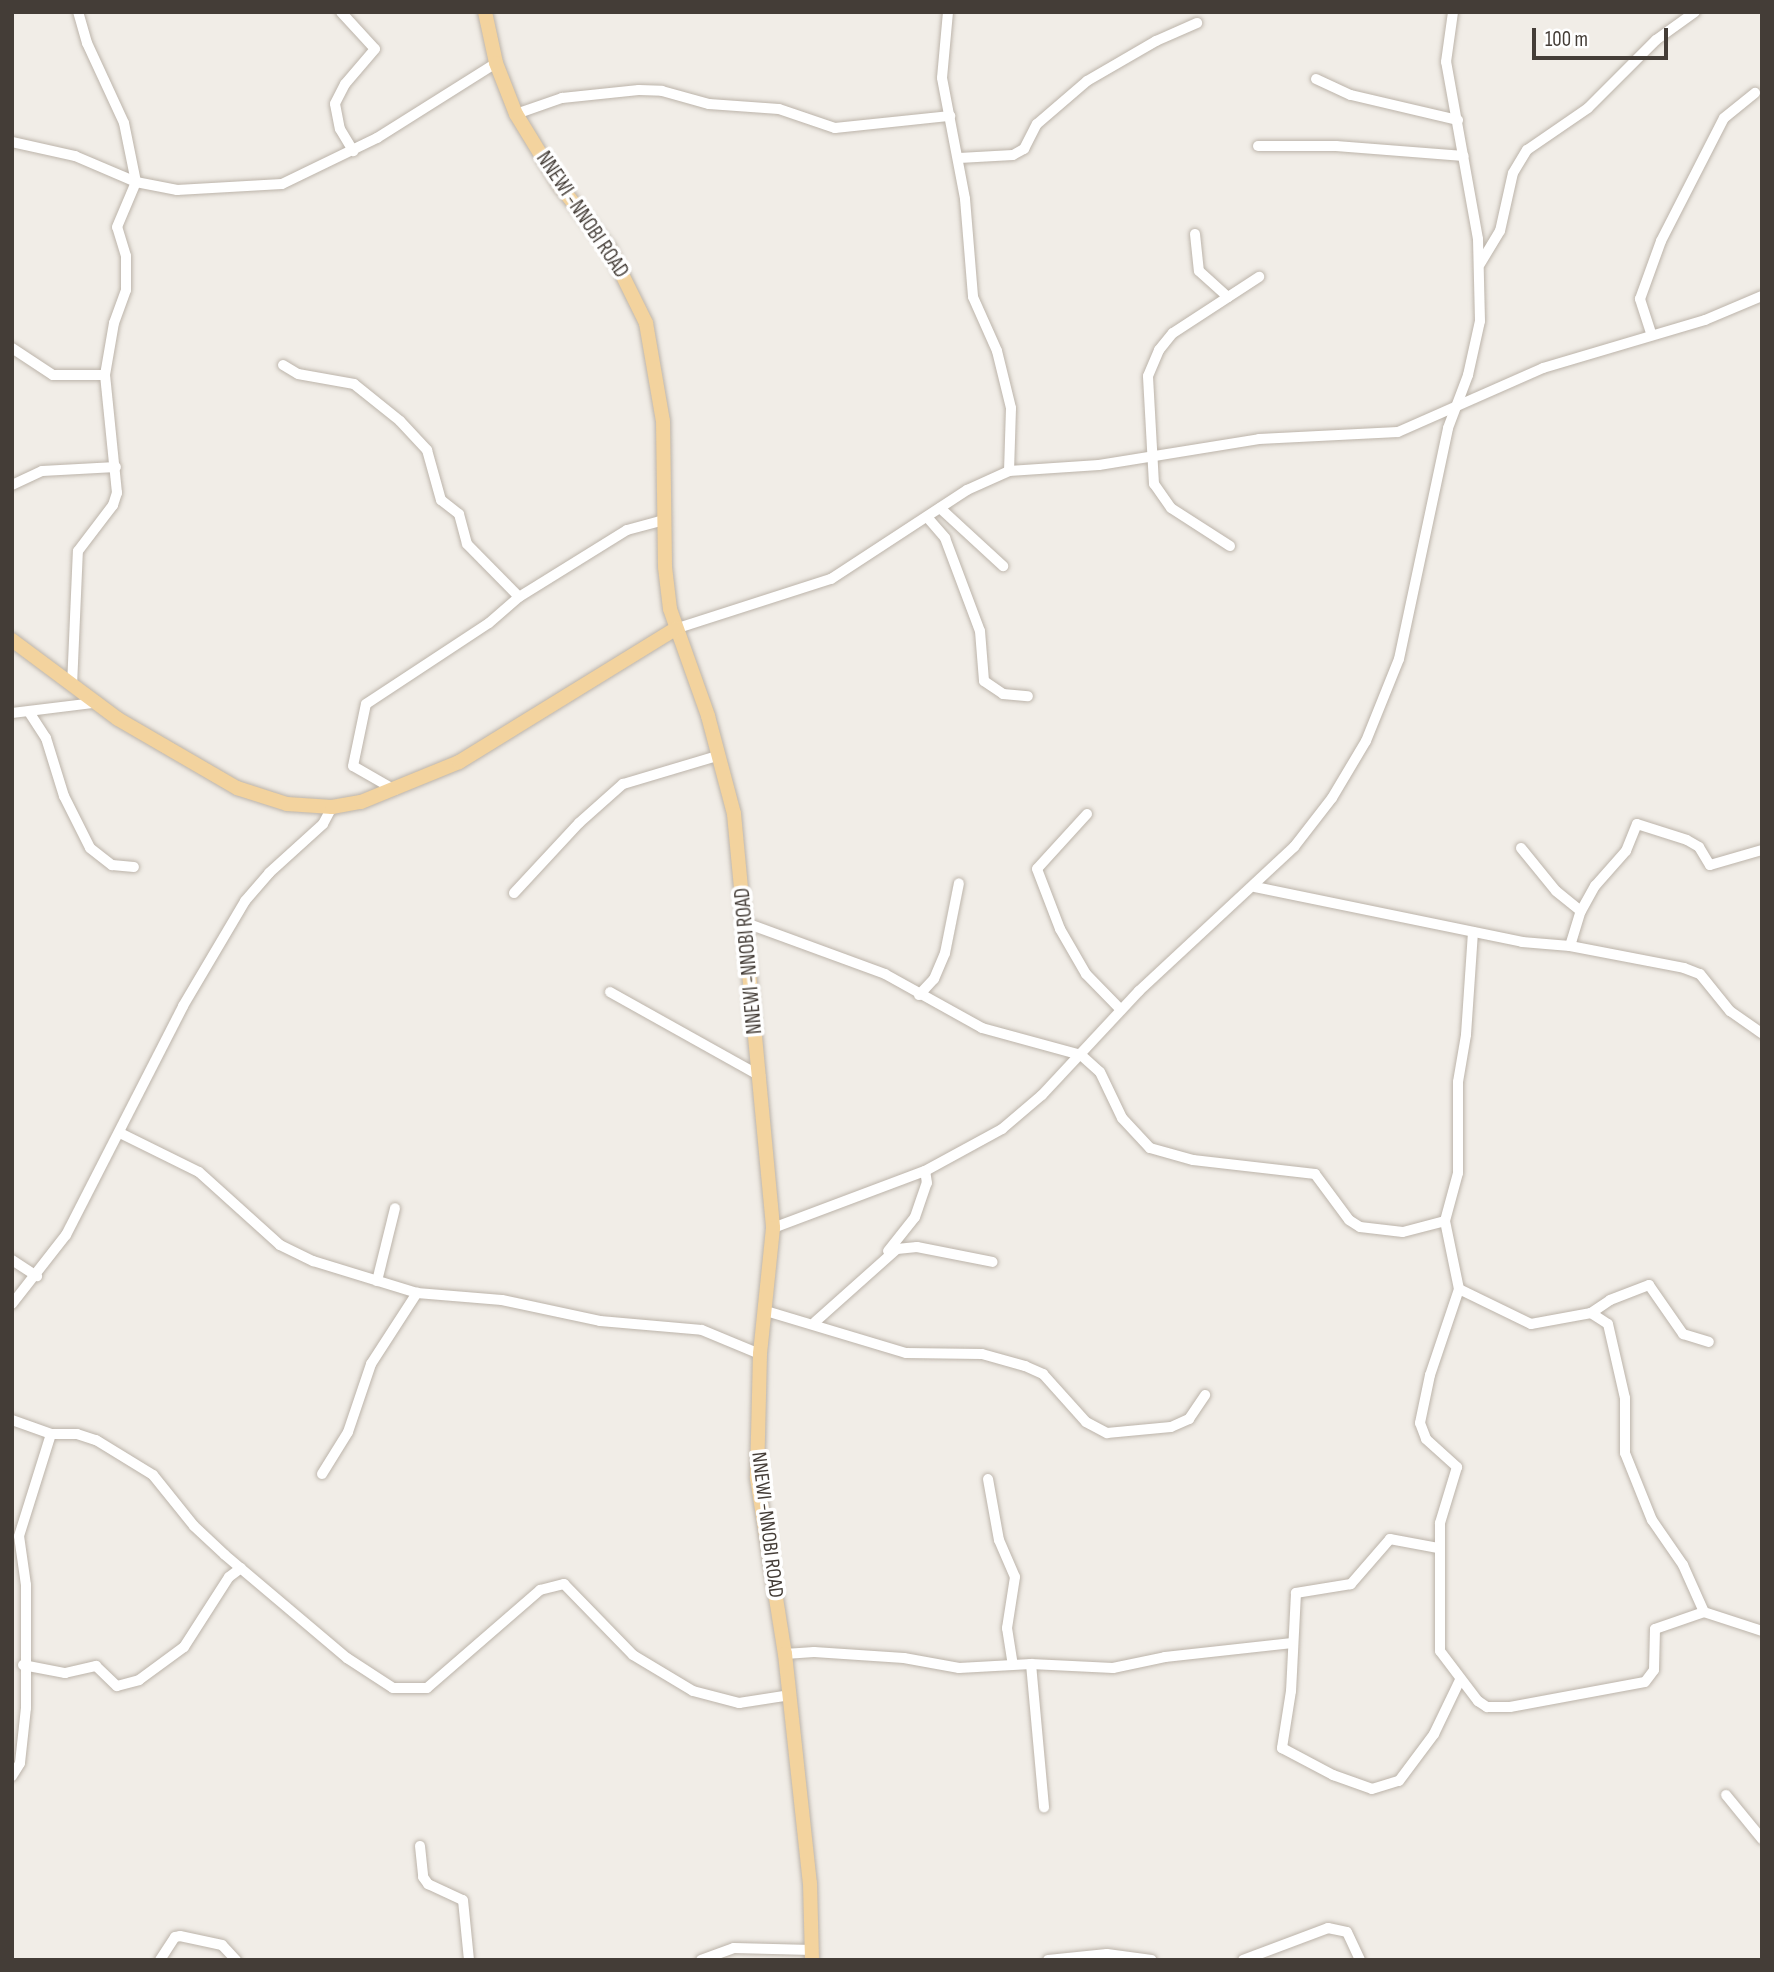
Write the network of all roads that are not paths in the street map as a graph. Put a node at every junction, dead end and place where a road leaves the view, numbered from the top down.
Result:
1 (78, 12) edge
2 (341, 12) edge
3 (485, 12) edge
4 (948, 12) edge
5 (1453, 12) edge
6 (1692, 13) edge
7 (1197, 23) dead end
8 (496, 63) junction
9 (1316, 79) dead end
10 (1755, 93) dead end
11 (516, 114) junction
12 (950, 116) junction
13 (1458, 120) junction
14 (12, 142) edge
15 (1258, 146) dead end
16 (353, 151) junction
17 (1464, 156) junction
18 (959, 158) junction
19 (136, 182) junction
20 (1195, 234) dead end
21 (1480, 264) junction
22 (1259, 277) dead end
23 (1762, 296) edge
24 (1228, 297) junction
25 (1651, 333) junction
26 (12, 348) edge
27 (283, 365) dead end
28 (105, 375) junction
29 (1454, 408) junction
30 (1150, 456) junction
31 (117, 467) junction
32 (1009, 471) junction
33 (12, 485) edge
34 (940, 508) junction
35 (927, 517) junction
36 (664, 520) junction
37 (1230, 546) dead end
38 (1003, 566) dead end
39 (519, 597) junction
40 (675, 629) junction
41 (12, 640) edge
42 (72, 686) junction
43 (1028, 696) dead end
44 (94, 703) junction
45 (29, 712) junction
46 (12, 713) edge
47 (720, 755) junction
48 (395, 790) junction
49 (332, 807) junction
50 (1087, 814) dead end
51 (1521, 848) dead end
52 (1762, 850) edge
53 (134, 867) dead end
54 (959, 883) dead end
55 (1255, 887) junction
56 (514, 893) dead end
57 (1581, 912) junction
58 (746, 923) junction
59 (1473, 932) junction
60 (1570, 946) junction
61 (610, 992) dead end
62 (919, 995) junction
63 (1121, 1010) junction
64 (1762, 1033) edge
65 (1081, 1055) junction
66 (760, 1076) junction
67 (120, 1133) junction
68 (925, 1171) junction
69 (395, 1208) dead end
70 (1445, 1221) junction
71 (773, 1228) junction
72 (887, 1254) junction
73 (12, 1260) edge
74 (993, 1262) dead end
75 (37, 1276) junction
76 (377, 1281) junction
77 (1459, 1289) junction
78 (417, 1293) junction
79 (12, 1304) edge
80 (766, 1311) junction
81 (1591, 1312) junction
82 (815, 1322) junction
83 (1710, 1342) dead end
84 (760, 1354) junction
85 (1205, 1395) dead end
86 (12, 1420) edge
87 (51, 1434) junction
88 (322, 1474) dead end
89 (988, 1479) dead end
90 (1438, 1548) junction
91 (241, 1567) junction
92 (1704, 1612) junction
93 (1762, 1631) edge
94 (1292, 1643) junction
95 (785, 1654) junction
96 (1031, 1664) junction
97 (23, 1665) junction
98 (1013, 1665) junction
99 (1461, 1680) junction
100 (790, 1695) junction
101 (12, 1776) edge
102 (1726, 1795) dead end
103 (1044, 1807) dead end
104 (1762, 1839) edge
105 (420, 1846) dead end
106 (812, 1955) edge
107 (160, 1960) edge
108 (236, 1960) edge
109 (469, 1960) edge
110 (701, 1960) edge
111 (1048, 1960) edge
112 (1152, 1960) edge
113 (1243, 1960) edge
114 (1360, 1960) edge

1 - 19 street
2 - 16 street
3 - 8 main road, NNEWI -NNOBI ROAD
4 - 12 street
5 - 13 street
6 - 21 street
7 - 18 street
8 - 11 main road, NNEWI -NNOBI ROAD
8 - 16 street
9 - 13 street
10 - 25 street
11 - 12 street
11 - 36 main road, NNEWI -NNOBI ROAD
12 - 18 street
13 - 17 street
14 - 19 street
15 - 17 street
16 - 19 street
17 - 21 street
18 - 32 street
19 - 28 street
20 - 24 street
21 - 29 street
22 - 24 street
23 - 25 street
24 - 30 street
25 - 29 street
26 - 28 street
27 - 39 street
28 - 31 street
29 - 30 street
29 - 55 street
30 - 32 street
30 - 37 street
31 - 33 street
31 - 42 street
32 - 34 street
34 - 35 street
34 - 38 street
35 - 40 street
35 - 43 street
36 - 39 street
36 - 40 main road, NNEWI -NNOBI ROAD
39 - 48 street
40 - 47 main road, NNEWI -NNOBI ROAD
40 - 48 main road
41 - 42 main road
42 - 44 main road
44 - 45 street
44 - 49 main road
45 - 46 street
45 - 53 street
47 - 56 street
47 - 58 main road, NNEWI -NNOBI ROAD
48 - 49 main road
49 - 67 street
50 - 63 street
51 - 57 street
52 - 57 street
54 - 62 street
55 - 59 street
55 - 63 street
57 - 60 street
58 - 62 street
58 - 66 main road, NNEWI -NNOBI ROAD
59 - 60 street
59 - 70 street
60 - 64 street
61 - 66 street
62 - 65 street
63 - 65 street
65 - 68 street
65 - 70 street
66 - 71 main road, NNEWI -NNOBI ROAD
67 - 75 street
67 - 76 street
68 - 71 street
68 - 72 street
69 - 76 street
70 - 77 street
71 - 80 main road, NNEWI -NNOBI ROAD
72 - 74 street
72 - 82 street
73 - 75 street
75 - 79 street
76 - 78 street
77 - 81 street
77 - 90 street
78 - 84 street
78 - 88 street
80 - 82 street
80 - 84 main road, NNEWI -NNOBI ROAD
81 - 83 street
81 - 92 street
82 - 85 street
84 - 95 main road, NNEWI -NNOBI ROAD
86 - 87 street
87 - 91 street
87 - 97 street
89 - 98 street
90 - 94 street
90 - 99 street
91 - 97 street
91 - 100 street
92 - 93 street
92 - 99 street
94 - 96 street
94 - 99 street
95 - 98 street
95 - 100 main road, NNEWI -NNOBI ROAD
96 - 98 street
96 - 103 street
97 - 101 street
100 - 106 main road, NNEWI -NNOBI ROAD
102 - 104 street
105 - 109 street
106 - 110 street
107 - 108 street
111 - 112 street
113 - 114 street

